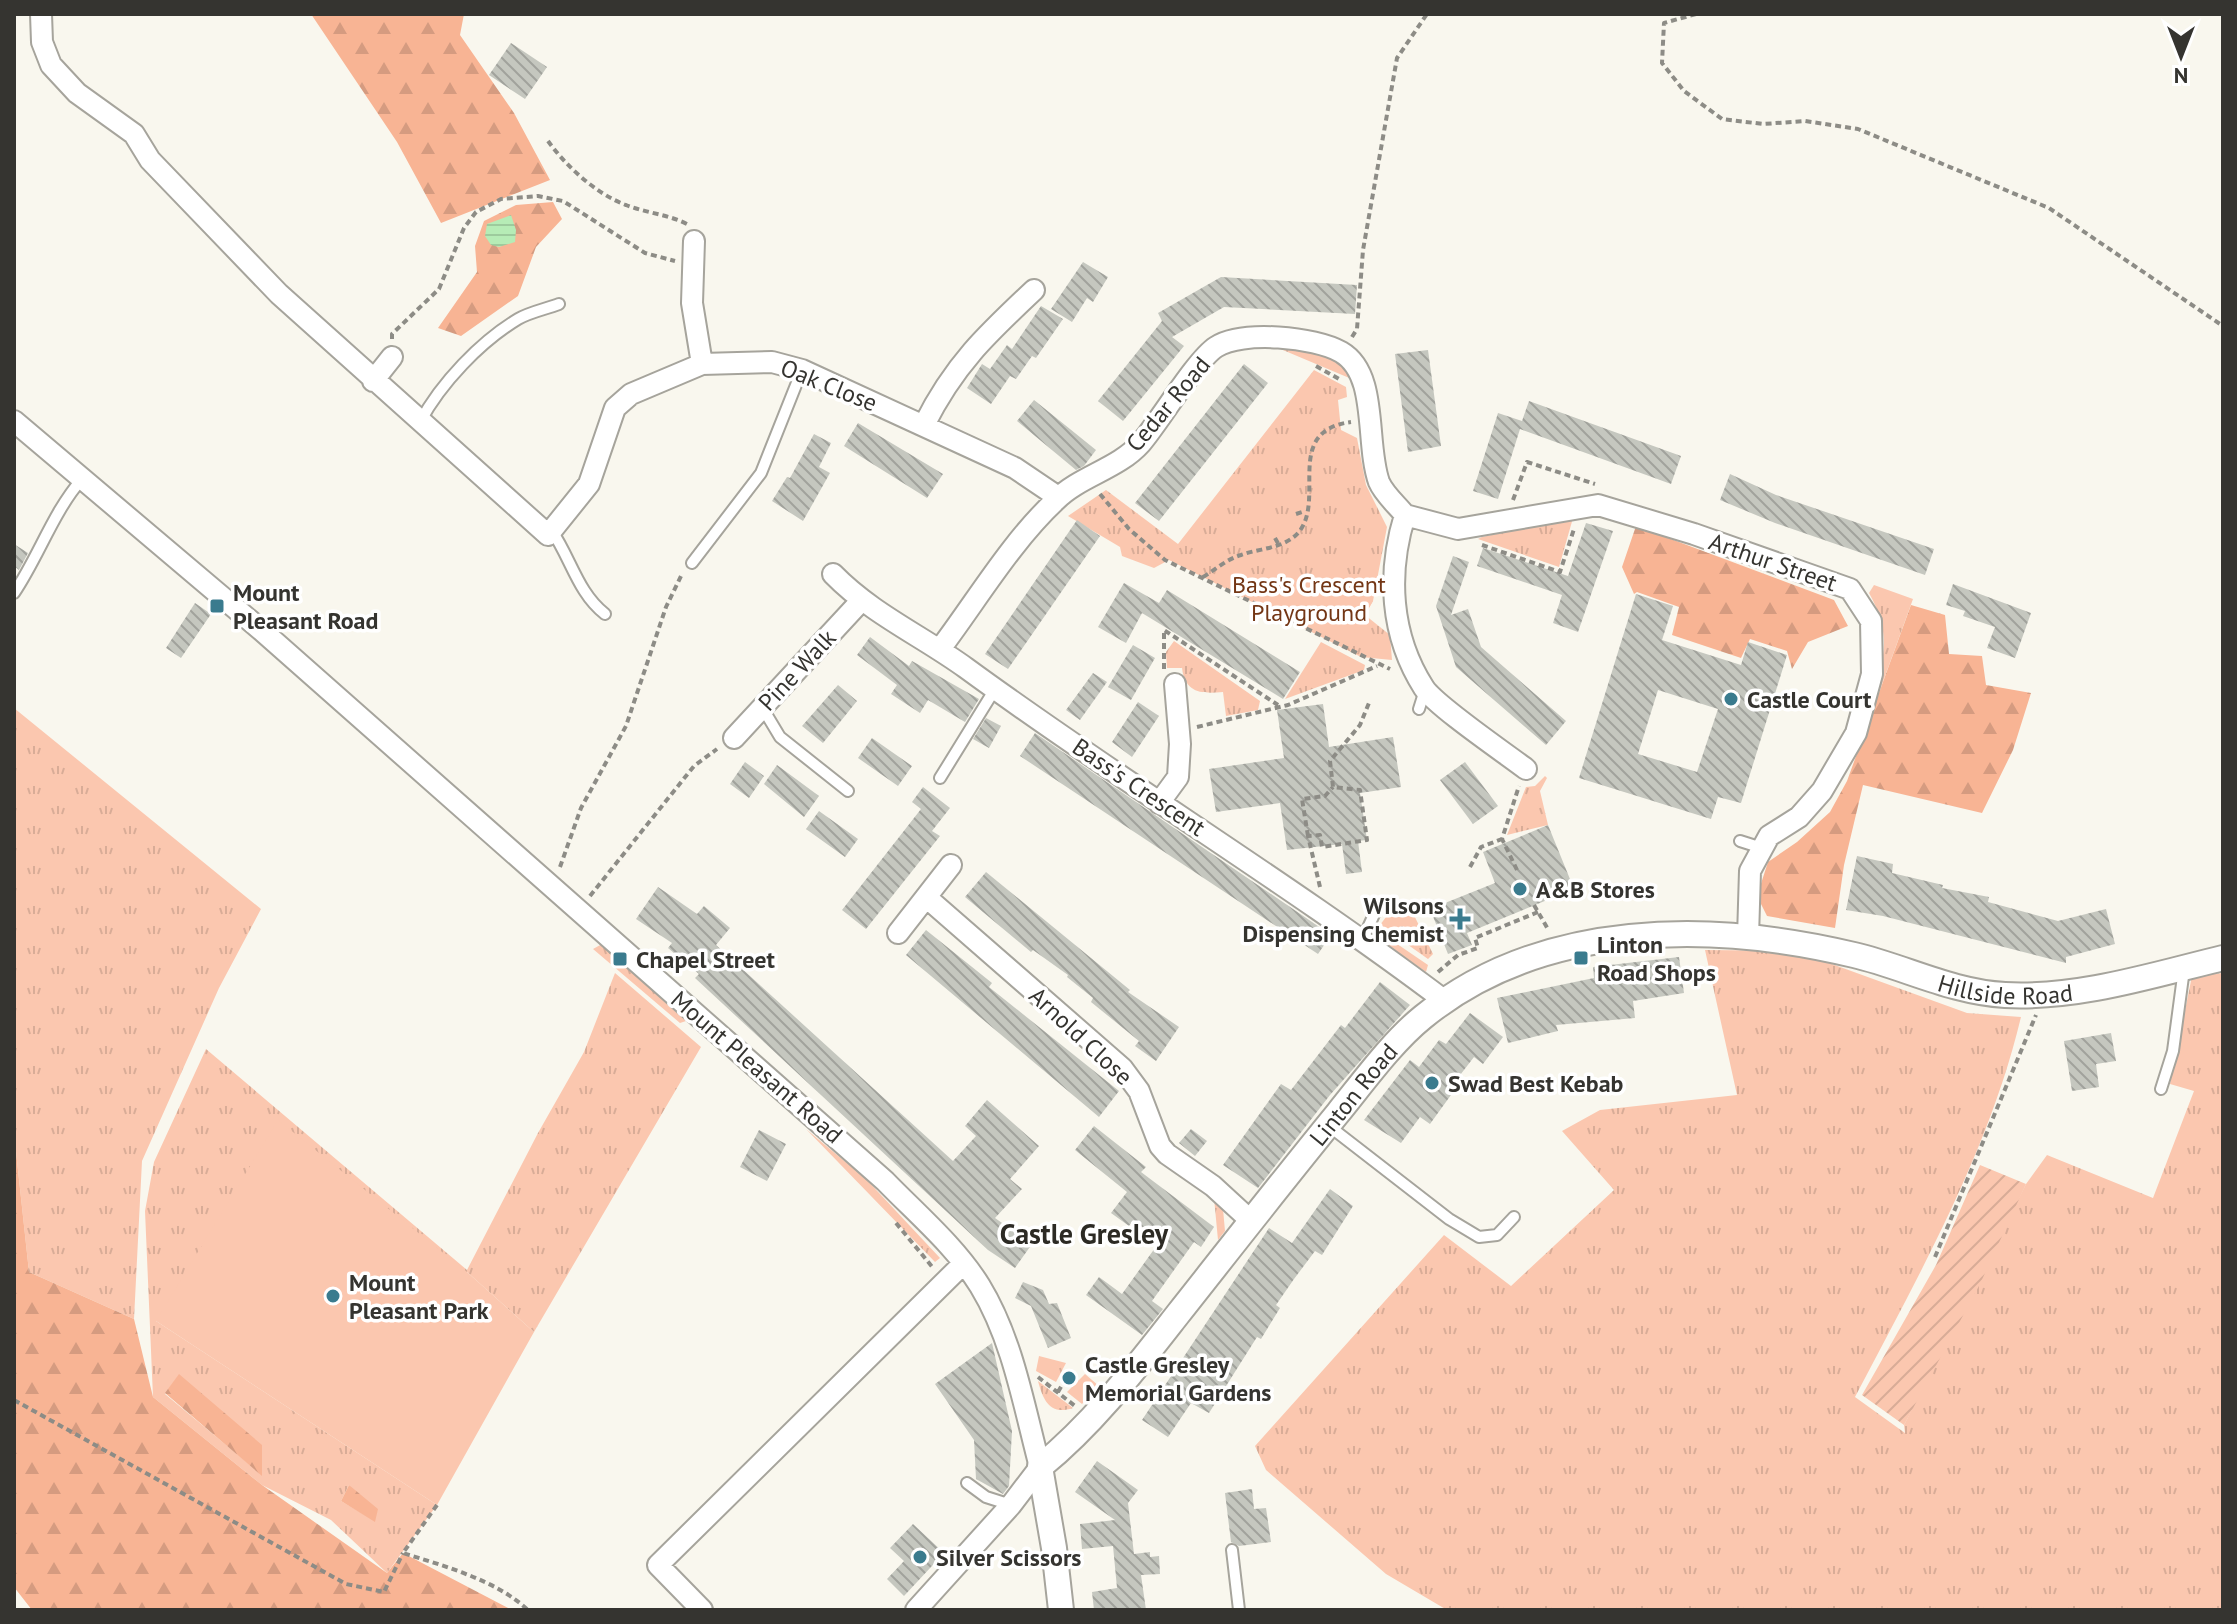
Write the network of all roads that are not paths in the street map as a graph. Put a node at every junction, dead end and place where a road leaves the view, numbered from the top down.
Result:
1 (41, 14) edge
2 (694, 241) road end
3 (1034, 290) dead end
4 (559, 304) dead end
5 (392, 357) road end
6 (702, 364) junction
7 (802, 370) junction
8 (373, 381) junction
9 (14, 421) edge
10 (420, 422) junction
11 (924, 425) junction
12 (82, 479) junction
13 (1058, 497) junction
14 (1405, 515) junction
15 (552, 531) junction
16 (692, 563) road end
17 (833, 574) dead end
18 (14, 593) edge
19 (860, 602) junction
20 (605, 614) dead end
21 (940, 649) junction
22 (1175, 684) road end
23 (995, 689) junction
24 (762, 707) junction
25 (734, 738) road end
26 (1526, 769) road end
27 (940, 778) dead end
28 (848, 791) dead end
29 (1159, 803) junction
30 (1740, 841) dead end
31 (1762, 848) junction
32 (951, 865) dead end
33 (926, 897) junction
34 (1376, 910) dead end
35 (898, 933) dead end
36 (1748, 937) junction
37 (1362, 941) junction
38 (1790, 941) joint
39 (2223, 958) edge
40 (2185, 967) junction
41 (1445, 1001) junction
42 (2161, 1089) dead end
43 (1328, 1125) junction
44 (1514, 1217) dead end
45 (1250, 1220) junction
46 (963, 1264) junction
47 (1040, 1467) junction
48 (967, 1483) dead end
49 (1011, 1505) junction
50 (1232, 1550) dead end
51 (702, 1610) edge
52 (916, 1610) edge
53 (1061, 1610) edge
54 (1239, 1610) edge

1 - 8 street
2 - 6 street
3 - 11 street
4 - 10 lane
5 - 8 street
6 - 7 street, Oak Close
6 - 15 street, Oak Close
7 - 11 street, Oak Close
7 - 16 lane
8 - 10 street
9 - 12 street, Mount Pleasant Road
10 - 15 street
11 - 13 street, Oak Close
12 - 18 lane
12 - 46 street, Mount Pleasant Road
13 - 14 street, Cedar Road
13 - 21 street, Cedar Road
14 - 26 street
14 - 31 street, Arthur Street
15 - 20 lane
17 - 19 street, Bass's Crescent
19 - 21 street, Bass's Crescent
19 - 24 street, Pine Walk
21 - 23 street, Bass's Crescent
22 - 29 street
23 - 27 lane
23 - 29 street, Bass's Crescent
24 - 25 street, Pine Walk
24 - 28 lane
29 - 37 street, Bass's Crescent
30 - 31 lane
31 - 36 street, Arthur Street
32 - 33 street
33 - 35 street
33 - 45 street, Arnold Close
34 - 37 lane
36 - 38 street, Linton Road
36 - 41 street, Linton Road
37 - 41 street, Bass's Crescent
38 - 40 street, Hillside Road
39 - 40 street, Hillside Road
40 - 42 lane
41 - 43 street, Linton Road
43 - 44 lane
43 - 45 street, Linton Road
45 - 47 street, Linton Road
46 - 47 street, Mount Pleasant Road
46 - 51 street
47 - 49 street
47 - 53 street
48 - 49 lane
49 - 52 street
50 - 54 lane

